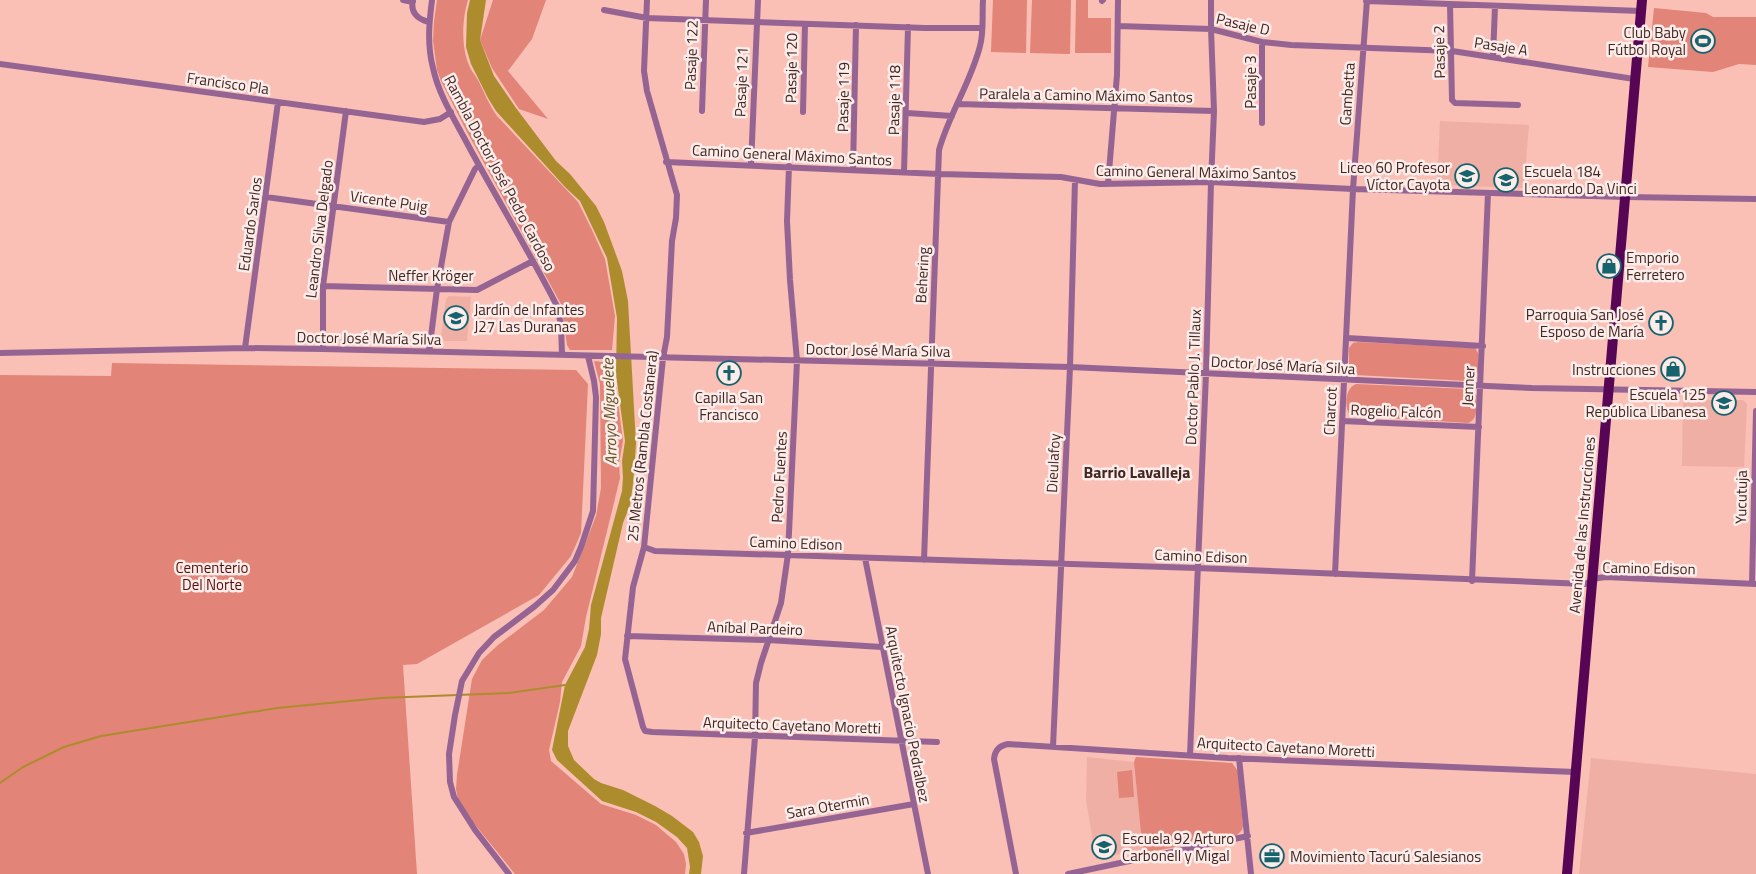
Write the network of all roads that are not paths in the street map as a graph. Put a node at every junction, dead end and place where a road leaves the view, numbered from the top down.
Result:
1 (403, 0) edge
2 (432, 0) edge
3 (647, 0) edge
4 (706, 0) edge
5 (758, 0) edge
6 (983, 0) edge
7 (1118, 0) edge
8 (1211, 0) edge
9 (1366, 0) edge
10 (413, 1) edge
11 (1450, 4) junction
12 (1641, 5) edge
13 (1495, 6) junction
14 (604, 10) dead end
15 (647, 18) junction
16 (705, 20) junction
17 (429, 22) junction
18 (756, 22) junction
19 (805, 24) junction
20 (856, 25) junction
21 (1118, 26) junction
22 (908, 27) junction
23 (982, 28) junction
24 (1211, 29) junction
25 (1262, 42) junction
26 (1363, 46) junction
27 (1452, 51) junction
28 (1494, 57) junction
29 (0, 64) edge
30 (1634, 79) junction
31 (278, 102) junction
32 (958, 104) junction
33 (1518, 105) dead end
34 (1115, 109) junction
35 (702, 111) dead end
36 (1214, 111) junction
37 (346, 112) junction
38 (451, 112) junction
39 (803, 112) dead end
40 (907, 113) junction
41 (952, 116) junction
42 (1262, 123) dead end
43 (666, 162) junction
44 (479, 164) junction
45 (751, 165) junction
46 (789, 166) junction
47 (853, 170) junction
48 (904, 172) junction
49 (939, 174) junction
50 (1075, 180) junction
51 (1211, 182) junction
52 (1108, 184) junction
53 (1353, 189) junction
54 (1488, 193) junction
55 (266, 197) junction
56 (1625, 197) junction
57 (1756, 199) edge
58 (333, 205) junction
59 (449, 222) junction
60 (533, 261) junction
61 (322, 286) junction
62 (437, 288) junction
63 (1346, 338) junction
64 (1483, 346) junction
65 (245, 348) junction
66 (323, 349) junction
67 (429, 352) junction
68 (0, 353) edge
69 (562, 355) junction
70 (588, 356) junction
71 (663, 358) junction
72 (797, 361) junction
73 (930, 364) junction
74 (1070, 367) junction
75 (1206, 374) junction
76 (1344, 380) junction
77 (1481, 386) junction
78 (1609, 389) junction
79 (1756, 392) edge
80 (1756, 411) edge
81 (1342, 422) junction
82 (1479, 427) junction
83 (644, 547) junction
84 (788, 554) junction
85 (865, 558) junction
86 (924, 560) junction
87 (1061, 564) junction
88 (1197, 568) junction
89 (1335, 574) junction
90 (1472, 580) junction
91 (1592, 581) junction
92 (1754, 584) edge
93 (627, 636) junction
94 (768, 640) junction
95 (882, 646) junction
96 (645, 731) joint
97 (755, 737) junction
98 (901, 742) junction
99 (937, 742) dead end
100 (1053, 747) junction
101 (1190, 755) junction
102 (1239, 758) junction
103 (1576, 772) junction
104 (914, 804) junction
105 (746, 833) junction
106 (1248, 836) junction
107 (508, 874) edge
108 (744, 874) edge
109 (928, 874) edge
110 (1016, 874) edge
111 (1068, 874) edge
112 (1251, 874) edge
113 (1567, 874) edge

1 - 10 street
2 - 17 street, Rambla Doctor José Pedro Cardoso
3 - 15 street, 25 Metros (Rambla Costanera)
4 - 16 street, Pasaje 122
5 - 18 street, Pasaje 121
6 - 23 street, Behering
7 - 21 street
8 - 24 street, Doctor Pablo J. Tillaux
9 - 11 street
9 - 26 street, Gambetta
10 - 17 street
11 - 13 street
11 - 27 street, Pasaje 2
12 - 13 street
12 - 30 main road, Avenida de las Instrucciones
13 - 28 street
14 - 15 street
15 - 16 street
15 - 43 street, 25 Metros (Rambla Costanera)
16 - 18 street
16 - 35 street, Pasaje 122
17 - 38 street, Rambla Doctor José Pedro Cardoso
18 - 19 street
18 - 45 street, Pasaje 121
19 - 20 street
19 - 39 street, Pasaje 120
20 - 22 street
20 - 47 street, Pasaje 119
21 - 24 street, Pasaje D
21 - 34 street
22 - 23 street
22 - 40 street, Pasaje 118
23 - 32 street, Behering
24 - 25 street, Pasaje D
24 - 36 street, Doctor Pablo J. Tillaux
25 - 26 street, Pasaje D
25 - 42 street, Pasaje 3
26 - 27 street, Pasaje A
26 - 53 street, Gambetta
27 - 28 street, Pasaje A
27 - 33 street, Pasaje 2
28 - 30 street, Pasaje A
29 - 31 street, Francisco Pla
30 - 56 main road, Avenida de las Instrucciones
31 - 37 street, Francisco Pla
31 - 55 street, Eduardo Sarlos
32 - 34 street, Paralela a Camino Máximo Santos
32 - 41 street, Behering
34 - 36 street, Paralela a Camino Máximo Santos
34 - 52 street
36 - 51 street, Doctor Pablo J. Tillaux
37 - 38 street, Francisco Pla
37 - 58 street, Leandro Silva Delgado
38 - 44 street, Rambla Doctor José Pedro Cardoso
40 - 41 street
40 - 48 street, Pasaje 118
41 - 49 street, Behering
43 - 45 street, Camino General Máximo Santos
43 - 71 street, 25 Metros (Rambla Costanera)
44 - 59 street
44 - 60 street, Rambla Doctor José Pedro Cardoso
45 - 46 street, Camino General Máximo Santos
46 - 47 street, Camino General Máximo Santos
46 - 72 street, Pedro Fuentes
47 - 48 street, Camino General Máximo Santos
48 - 49 street, Camino General Máximo Santos
49 - 50 street, Camino General Máximo Santos
49 - 73 street, Behering
50 - 52 street, Camino General Máximo Santos
50 - 74 street, Dieulafoy
51 - 52 street, Camino General Máximo Santos
51 - 53 street, Camino General Máximo Santos
51 - 75 street, Doctor Pablo J. Tillaux
53 - 54 street, Camino General Máximo Santos
53 - 63 street, Charcot
54 - 56 street, Camino General Máximo Santos
54 - 64 street, Jenner
55 - 58 street, Vicente Puig
55 - 65 street, Eduardo Sarlos
56 - 57 street, Camino General Máximo Santos
56 - 78 main road, Avenida de las Instrucciones
58 - 59 street, Vicente Puig
58 - 61 street, Leandro Silva Delgado
59 - 62 street
60 - 62 street, Neffer Kröger
60 - 69 street, Rambla Doctor José Pedro Cardoso
61 - 62 street, Neffer Kröger
61 - 66 street, Leandro Silva Delgado
62 - 67 street
63 - 64 street, Doctor José María Silva
63 - 76 street, Charcot
64 - 77 street, Jenner
65 - 66 street, Doctor José María Silva
65 - 68 street, Doctor José María Silva
66 - 67 street, Doctor José María Silva
67 - 69 street, Doctor José María Silva
69 - 70 street, Doctor José María Silva
70 - 71 street, Doctor José María Silva
70 - 107 street
71 - 72 street, Doctor José María Silva
71 - 83 street, 25 Metros (Rambla Costanera)
72 - 73 street, Doctor José María Silva
72 - 84 street, Pedro Fuentes
73 - 74 street, Doctor José María Silva
73 - 86 street, Behering
74 - 75 street, Doctor José María Silva
74 - 87 street, Dieulafoy
75 - 76 street, Doctor José María Silva
75 - 88 street, Doctor Pablo J. Tillaux
76 - 77 street, Doctor José María Silva
76 - 81 street, Charcot
77 - 78 street, Doctor José María Silva
77 - 82 street, Jenner
78 - 79 street, Doctor José María Silva
78 - 91 main road, Avenida de las Instrucciones
80 - 92 street, Yucutuja
81 - 82 street, Rogelio Falcón
81 - 89 street, Charcot
82 - 90 street, Jenner
83 - 84 street, Camino Edison
83 - 93 street, 25 Metros (Rambla Costanera)
84 - 85 street, Camino Edison
84 - 94 street, Pedro Fuentes
85 - 86 street, Camino Edison
85 - 95 street, Arquitecto Ignacio Pedralbez
86 - 87 street, Camino Edison
87 - 88 street, Camino Edison
87 - 100 street, Dieulafoy
88 - 89 street, Camino Edison
88 - 101 street, Doctor Pablo J. Tillaux
89 - 90 street, Camino Edison
90 - 91 street, Camino Edison
91 - 92 street, Camino Edison
91 - 103 main road, Avenida de las Instrucciones
93 - 94 street, Aníbal Pardeiro
93 - 96 street, 25 Metros (Rambla Costanera)
94 - 95 street, Aníbal Pardeiro
94 - 97 street, Pedro Fuentes
95 - 98 street, Arquitecto Ignacio Pedralbez
96 - 97 street, Arquitecto Cayetano Moretti
97 - 98 street, Arquitecto Cayetano Moretti
97 - 105 street, Pedro Fuentes
98 - 99 street, Arquitecto Cayetano Moretti
98 - 104 street, Arquitecto Ignacio Pedralbez
100 - 101 street, Arquitecto Cayetano Moretti
100 - 110 street, Arquitecto Cayetano Moretti
101 - 102 street, Arquitecto Cayetano Moretti
102 - 103 street, Arquitecto Cayetano Moretti
102 - 106 street
103 - 113 main road, Avenida de las Instrucciones
104 - 105 street, Sara Otermin
104 - 109 street, Arquitecto Ignacio Pedralbez
105 - 108 street, Pedro Fuentes
106 - 111 street
106 - 112 street

